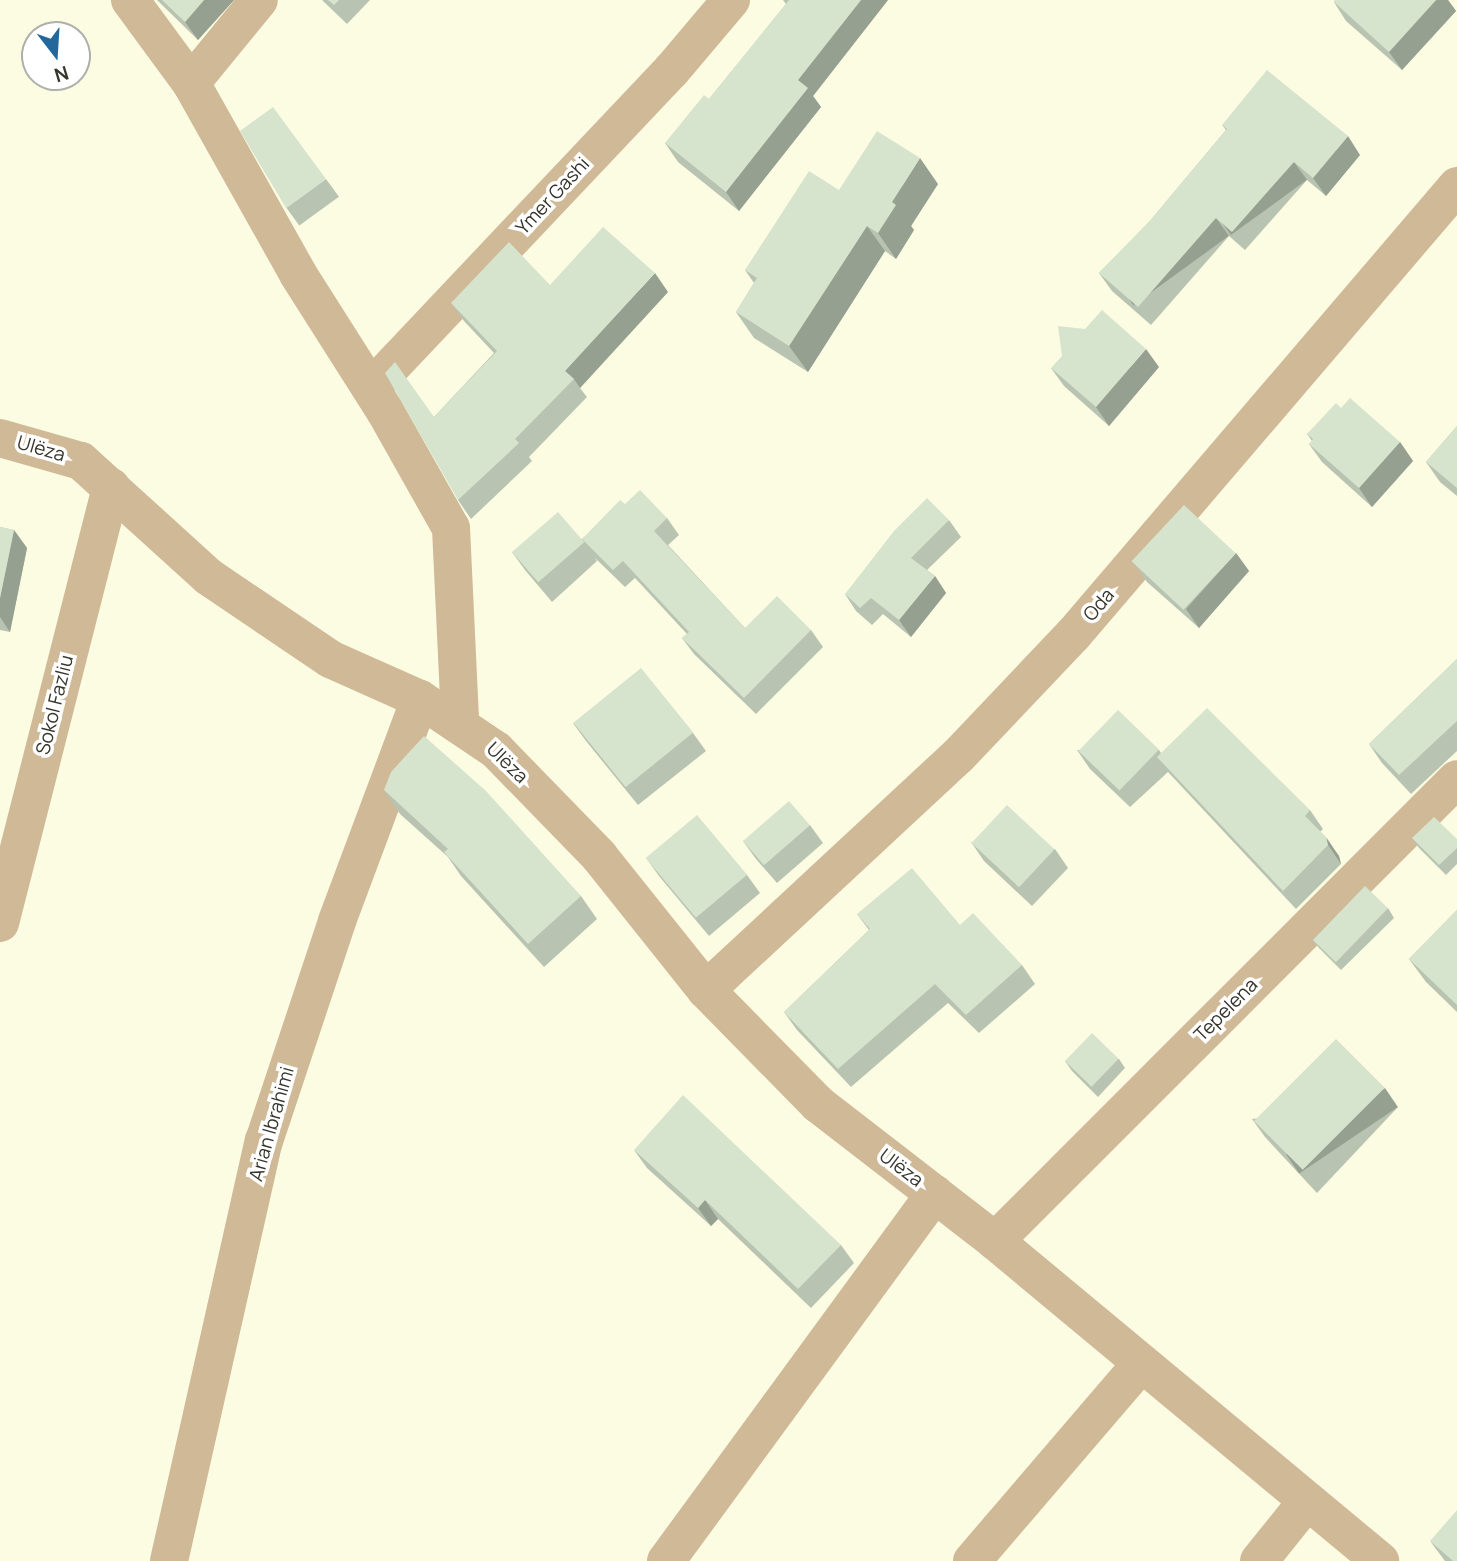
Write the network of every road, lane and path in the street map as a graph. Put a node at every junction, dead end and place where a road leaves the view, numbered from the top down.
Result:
1 (130, 0) edge
2 (259, 0) edge
3 (731, 0) edge
4 (191, 83) junction
5 (1457, 186) edge
6 (371, 388) junction
7 (0, 438) edge
8 (111, 487) junction
9 (420, 699) junction
10 (460, 722) junction
11 (1457, 779) edge
12 (0, 923) edge
13 (706, 990) junction
14 (935, 1194) junction
15 (995, 1241) junction
16 (1141, 1364) junction
17 (1307, 1502) junction
18 (169, 1561) edge
19 (666, 1561) edge
20 (972, 1561) edge
21 (1259, 1561) edge
22 (1380, 1561) edge

1 - 4 street
2 - 4 street
3 - 6 street, Ymer Gashi
4 - 6 street
5 - 13 street, Oda
6 - 10 street
7 - 8 street, Ulëza
8 - 9 street, Ulëza
8 - 12 street, Sokol Fazliu
9 - 10 street, Ulëza
9 - 18 street, Arian Ibrahimi
10 - 13 street, Ulëza
11 - 15 street, Tepelena
13 - 14 street, Ulëza
14 - 15 street, Ulëza
14 - 19 street, Ulëza
15 - 16 street, Ulëza
16 - 17 street, Ulëza
16 - 20 street
17 - 21 street
17 - 22 street, Ulëza

